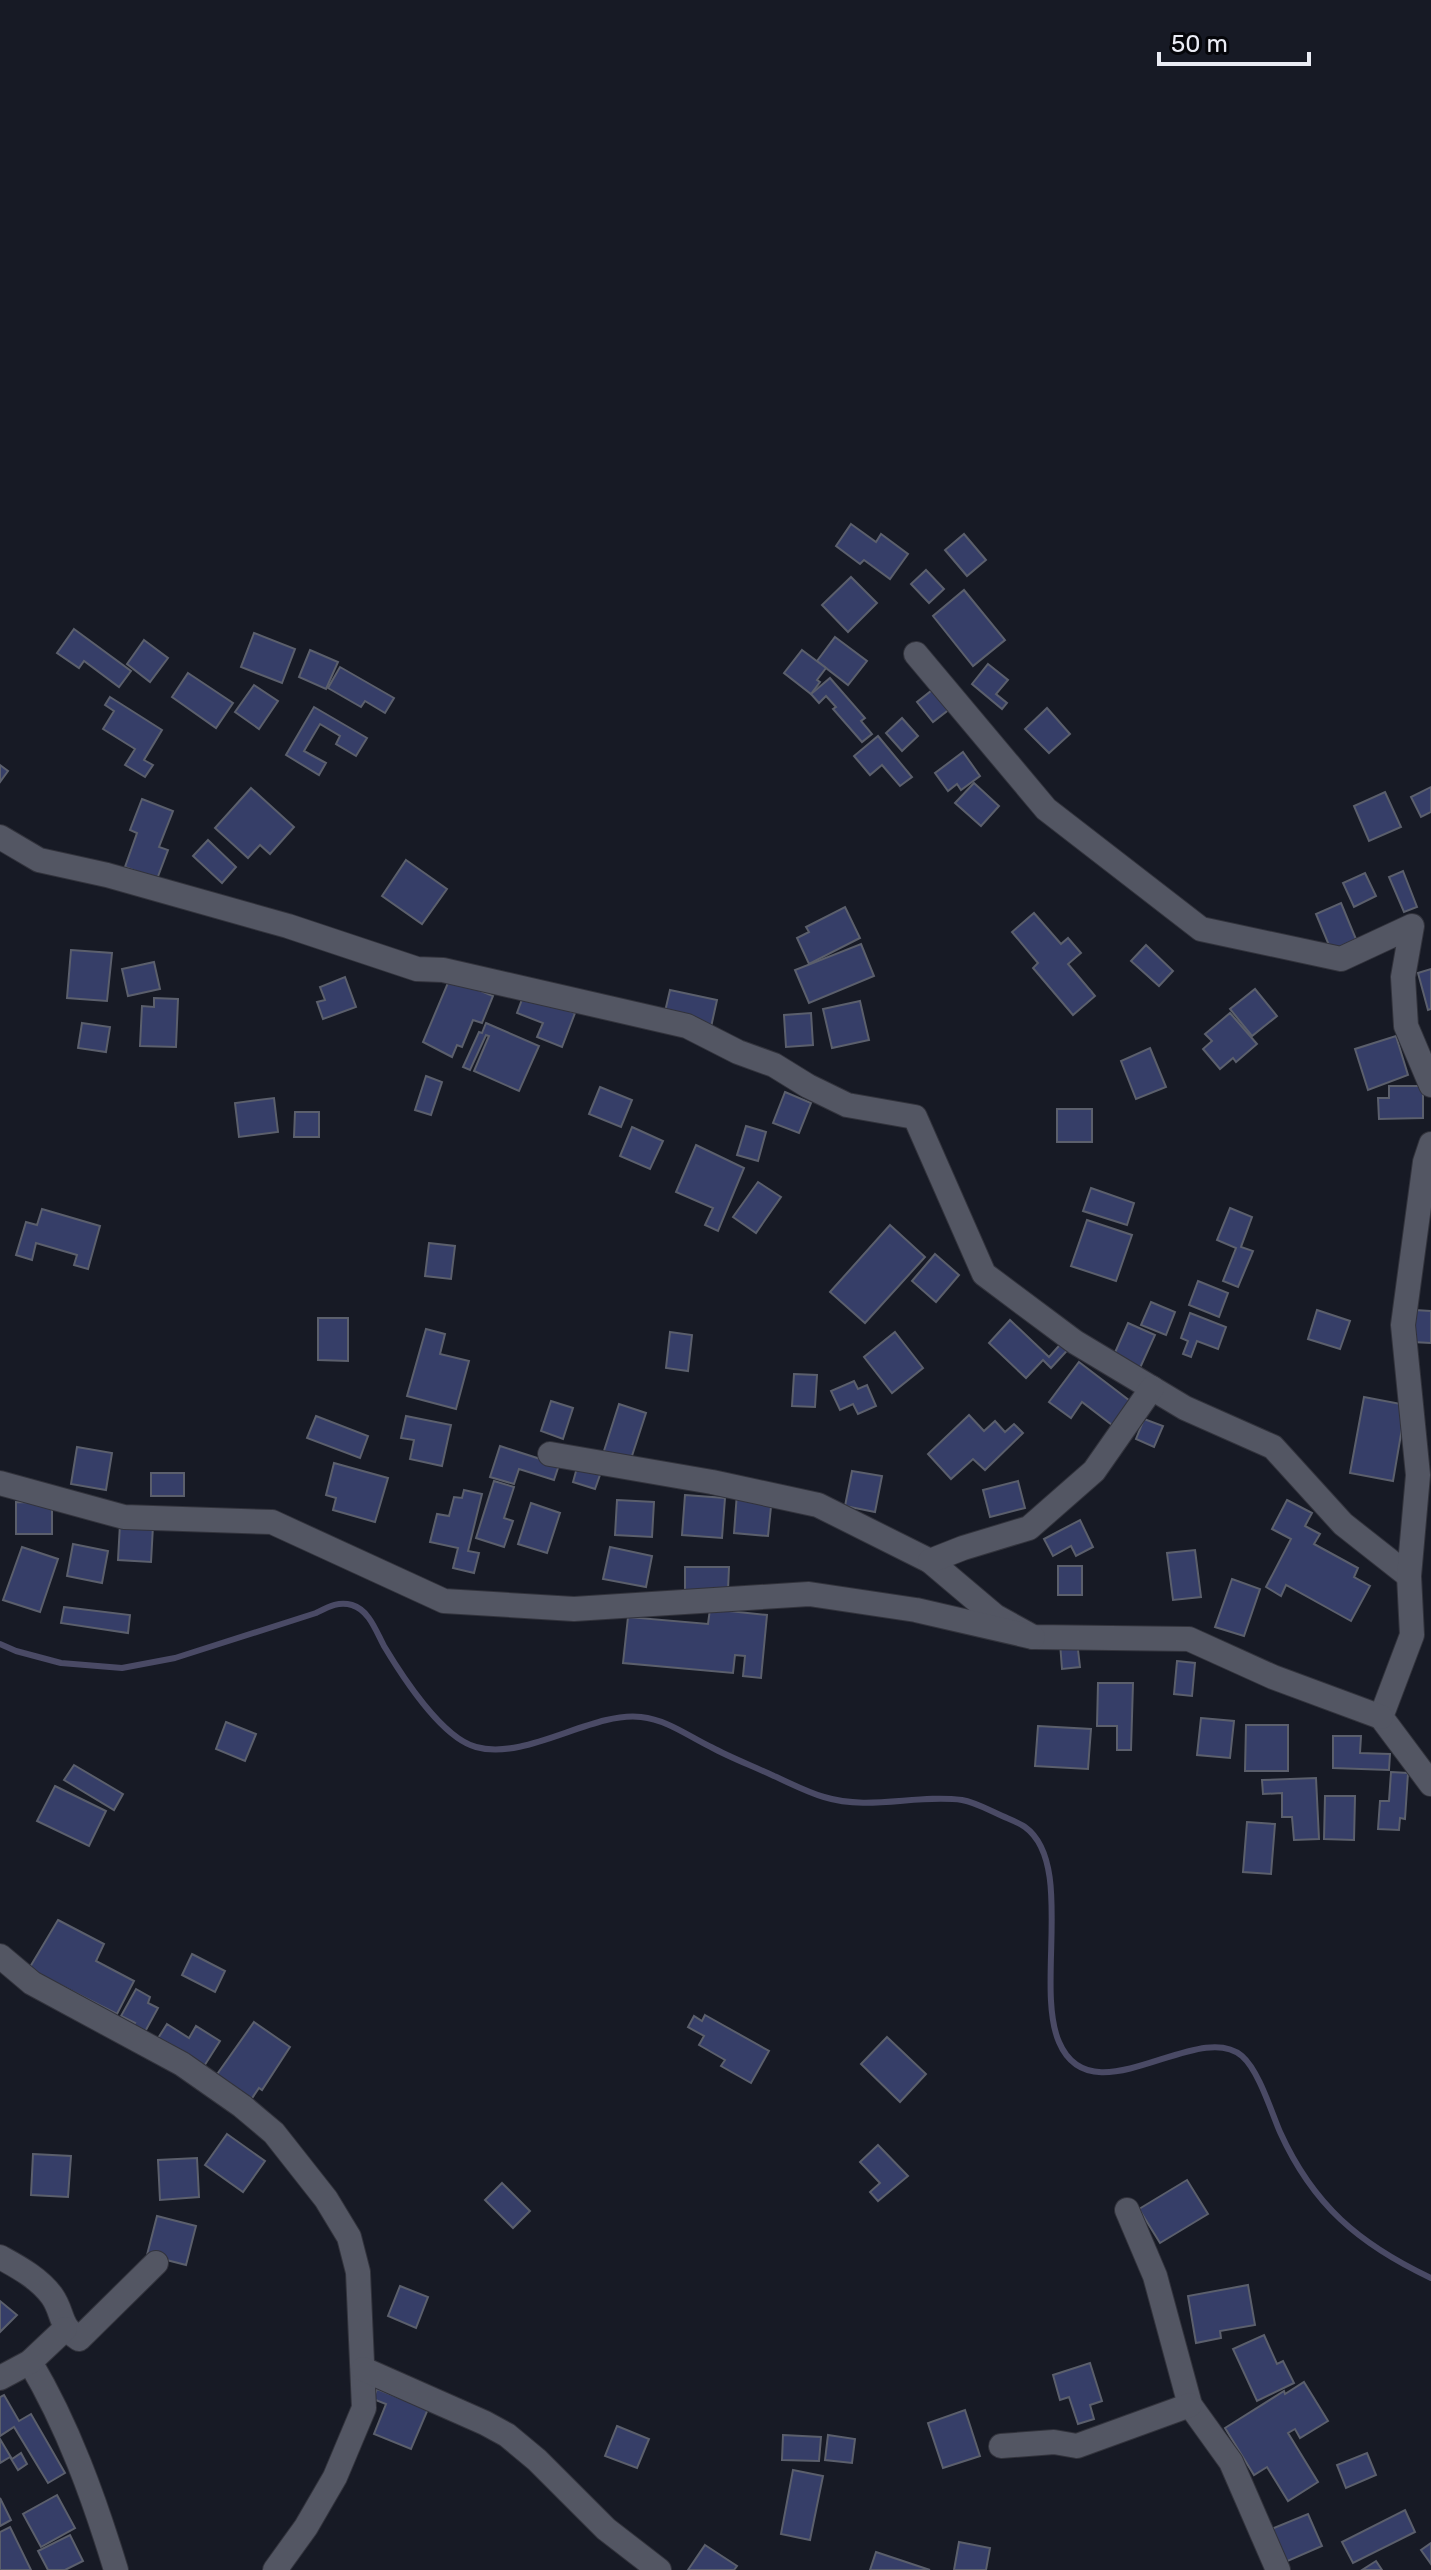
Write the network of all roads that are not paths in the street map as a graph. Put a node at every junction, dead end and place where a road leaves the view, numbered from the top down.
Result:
1 (916, 654) dead end
2 (0, 837) edge
3 (1430, 1083) edge
4 (1431, 1144) edge
5 (1152, 1388) junction
6 (550, 1454) dead end
7 (0, 1483) edge
8 (930, 1561) junction
9 (1409, 1576) junction
10 (1033, 1637) junction
11 (1381, 1717) junction
12 (1431, 1784) edge
13 (0, 1956) edge
14 (1127, 2210) dead end
15 (0, 2257) edge
16 (156, 2263) dead end
17 (65, 2329) junction
18 (30, 2362) junction
19 (363, 2369) junction
20 (0, 2378) edge
21 (1190, 2405) junction
22 (1001, 2446) dead end
23 (116, 2570) edge
24 (275, 2570) edge
25 (659, 2570) edge
26 (1278, 2570) edge

1 - 3 street
2 - 5 street
4 - 9 street
5 - 8 street
5 - 9 street
6 - 8 street
7 - 10 street
8 - 10 street
9 - 11 street
10 - 11 street
11 - 12 street
13 - 19 street
14 - 21 street
15 - 17 street
16 - 17 street
17 - 18 street
18 - 20 street
18 - 23 street
19 - 24 street
19 - 25 street
21 - 22 street
21 - 26 street

